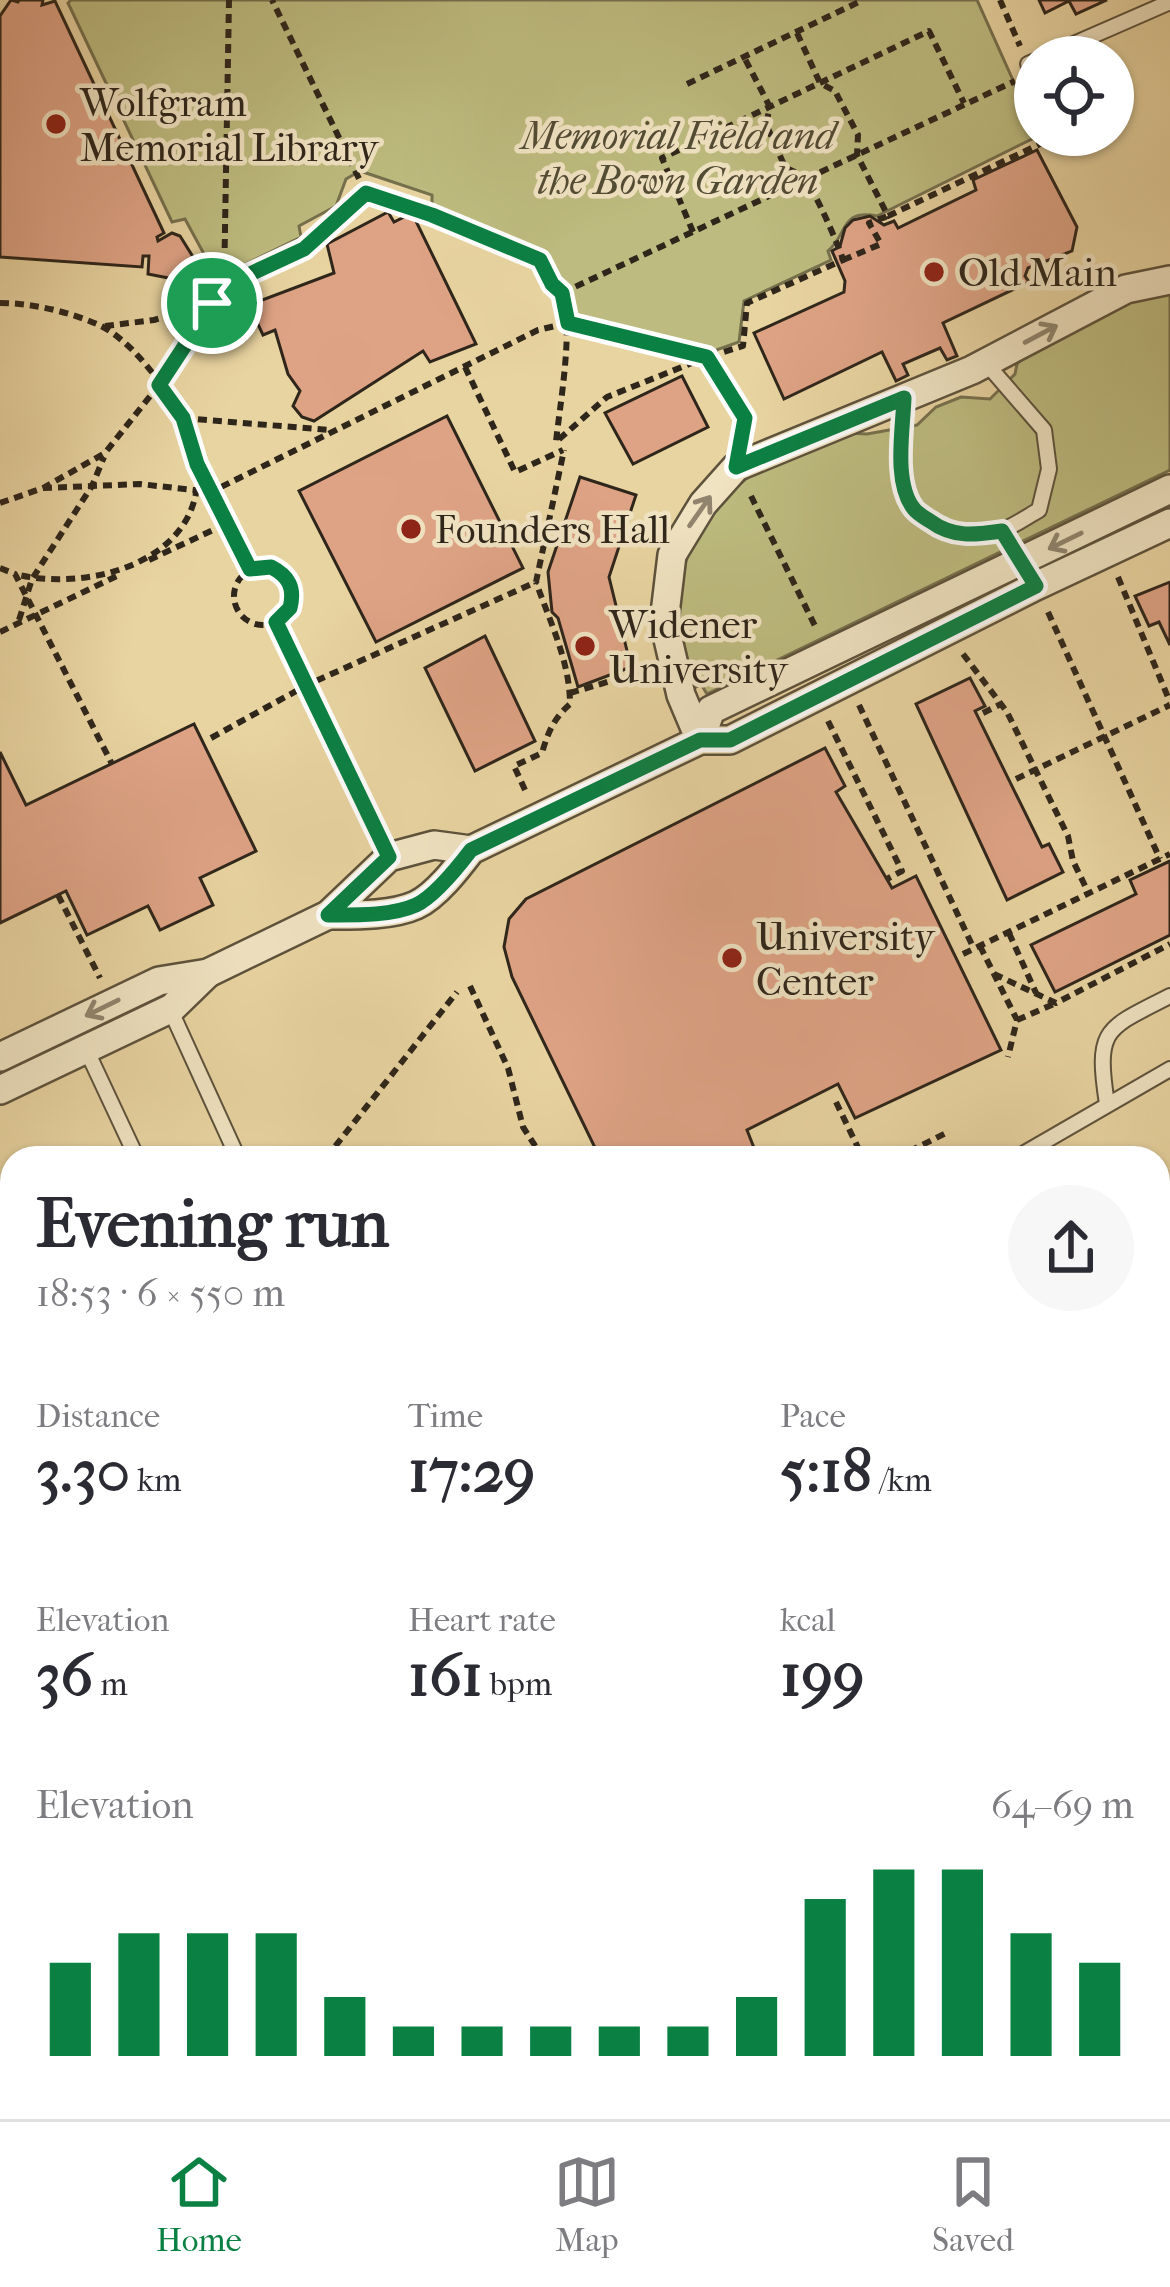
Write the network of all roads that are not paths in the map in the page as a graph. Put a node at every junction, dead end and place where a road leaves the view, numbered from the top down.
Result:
1 (1170, 2) edge
2 (1092, 36) edge
3 (1170, 280) edge
4 (986, 363) junction
5 (904, 398) junction
6 (1170, 489) edge
7 (1170, 524) edge
8 (700, 740) junction
9 (471, 850) junction
10 (328, 915) junction
11 (208, 973) junction
12 (1170, 996) edge
13 (170, 1009) junction
14 (86, 1049) junction
15 (0, 1058) edge
16 (1170, 1069) edge
17 (0, 1090) edge
18 (1107, 1104) junction
19 (131, 1146) edge
20 (233, 1146) edge
21 (1036, 1146) edge

1 - 2 lane
4 -> 3 street
4 - 5 street
4 - 5 lane
8 -> 5 street
6 -> 8 street
7 - 8 street
8 - 9 street
9 - 10 street
9 - 10 street
10 - 11 street
11 - 13 street
11 -> 15 street
12 - 18 lane
13 - 14 street
13 - 20 lane
14 - 17 street
14 - 19 lane
16 - 18 lane
18 - 21 lane

